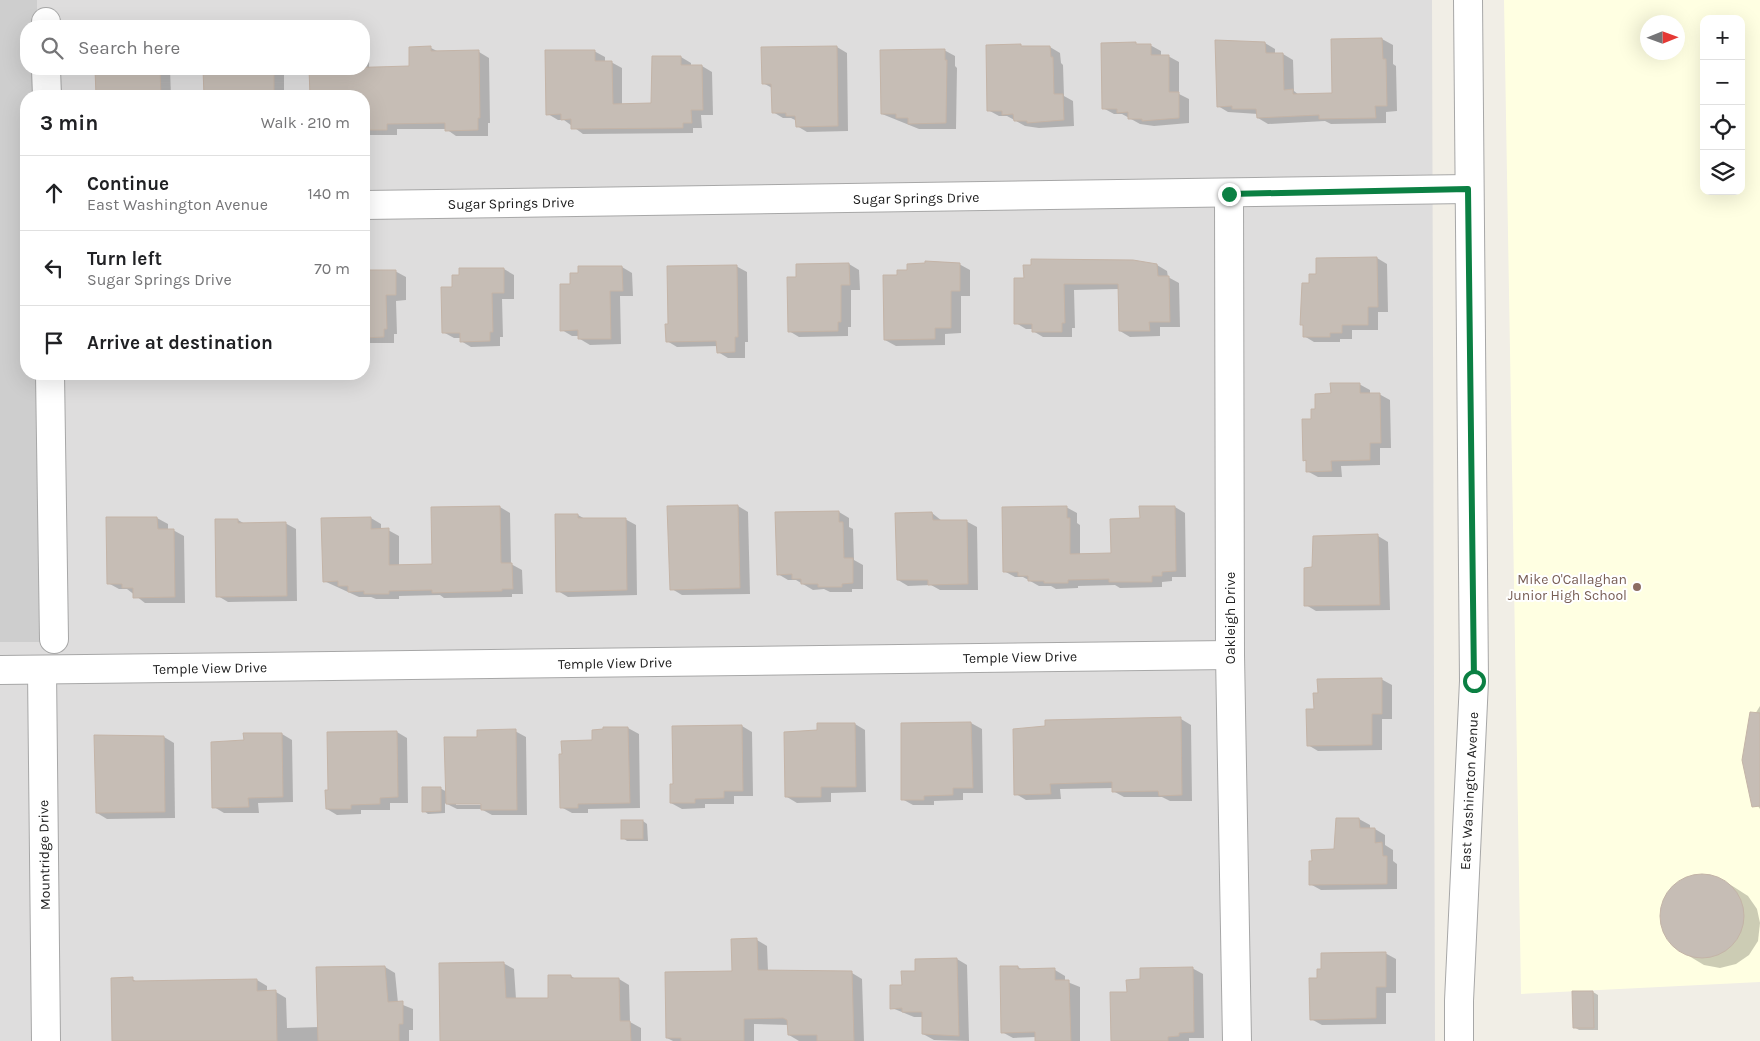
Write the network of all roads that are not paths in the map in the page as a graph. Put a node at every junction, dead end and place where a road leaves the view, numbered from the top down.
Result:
1 (1468, 0) edge
2 (46, 75) edge
3 (47, 90) edge
4 (1468, 189) junction
5 (1229, 194) junction
6 (370, 204) edge
7 (50, 380) edge
8 (54, 639) dead end
9 (1230, 655) junction
10 (0, 670) edge
11 (42, 670) junction
12 (46, 1041) edge
13 (1237, 1041) edge
14 (1459, 1041) edge

1 - 4 street, East Washington Avenue
2 - 3 street
4 - 5 street, Sugar Springs Drive
4 - 14 street, East Washington Avenue
5 - 6 street, Sugar Springs Drive
5 - 9 street, Oakleigh Drive
7 - 8 street
9 - 11 street, Temple View Drive
9 - 13 street, Oakleigh Drive
10 - 11 street, Temple View Drive
11 - 12 street, Mountridge Drive

